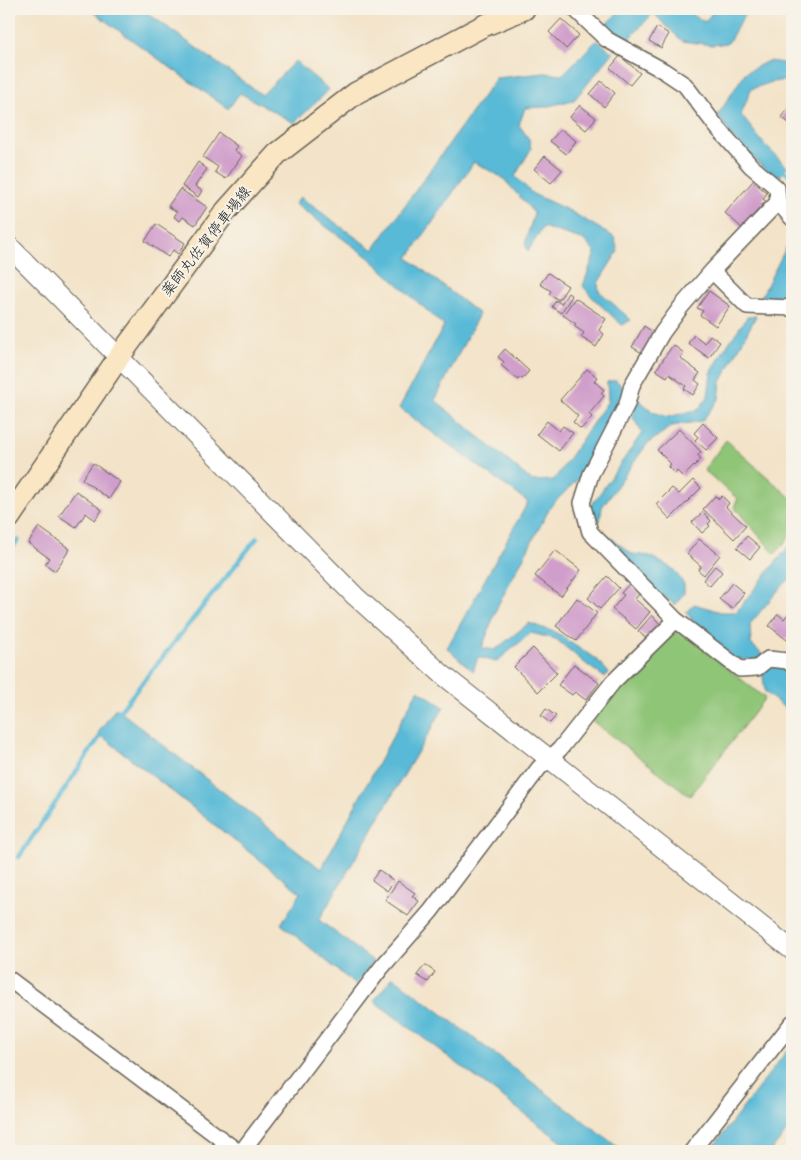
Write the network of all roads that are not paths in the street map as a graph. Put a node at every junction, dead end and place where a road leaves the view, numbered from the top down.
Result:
1 (524, 9) edge
2 (575, 9) edge
3 (778, 202) junction
4 (792, 218) edge
5 (9, 246) edge
6 (712, 272) junction
7 (792, 308) edge
8 (119, 357) junction
9 (9, 518) edge
10 (676, 620) junction
11 (792, 665) edge
12 (549, 759) junction
13 (792, 950) edge
14 (9, 979) edge
15 (792, 1023) edge
16 (237, 1151) edge
17 (242, 1151) edge
18 (692, 1151) edge

1 - 8 main road, 薬師丸佐賀停車場線
2 - 3 street
3 - 4 street
3 - 6 street
5 - 8 street
6 - 7 street
6 - 10 street
8 - 9 main road, 薬師丸佐賀停車場線
8 - 12 street
10 - 11 street
10 - 12 street
12 - 13 street
12 - 17 street
14 - 16 street
15 - 18 street

